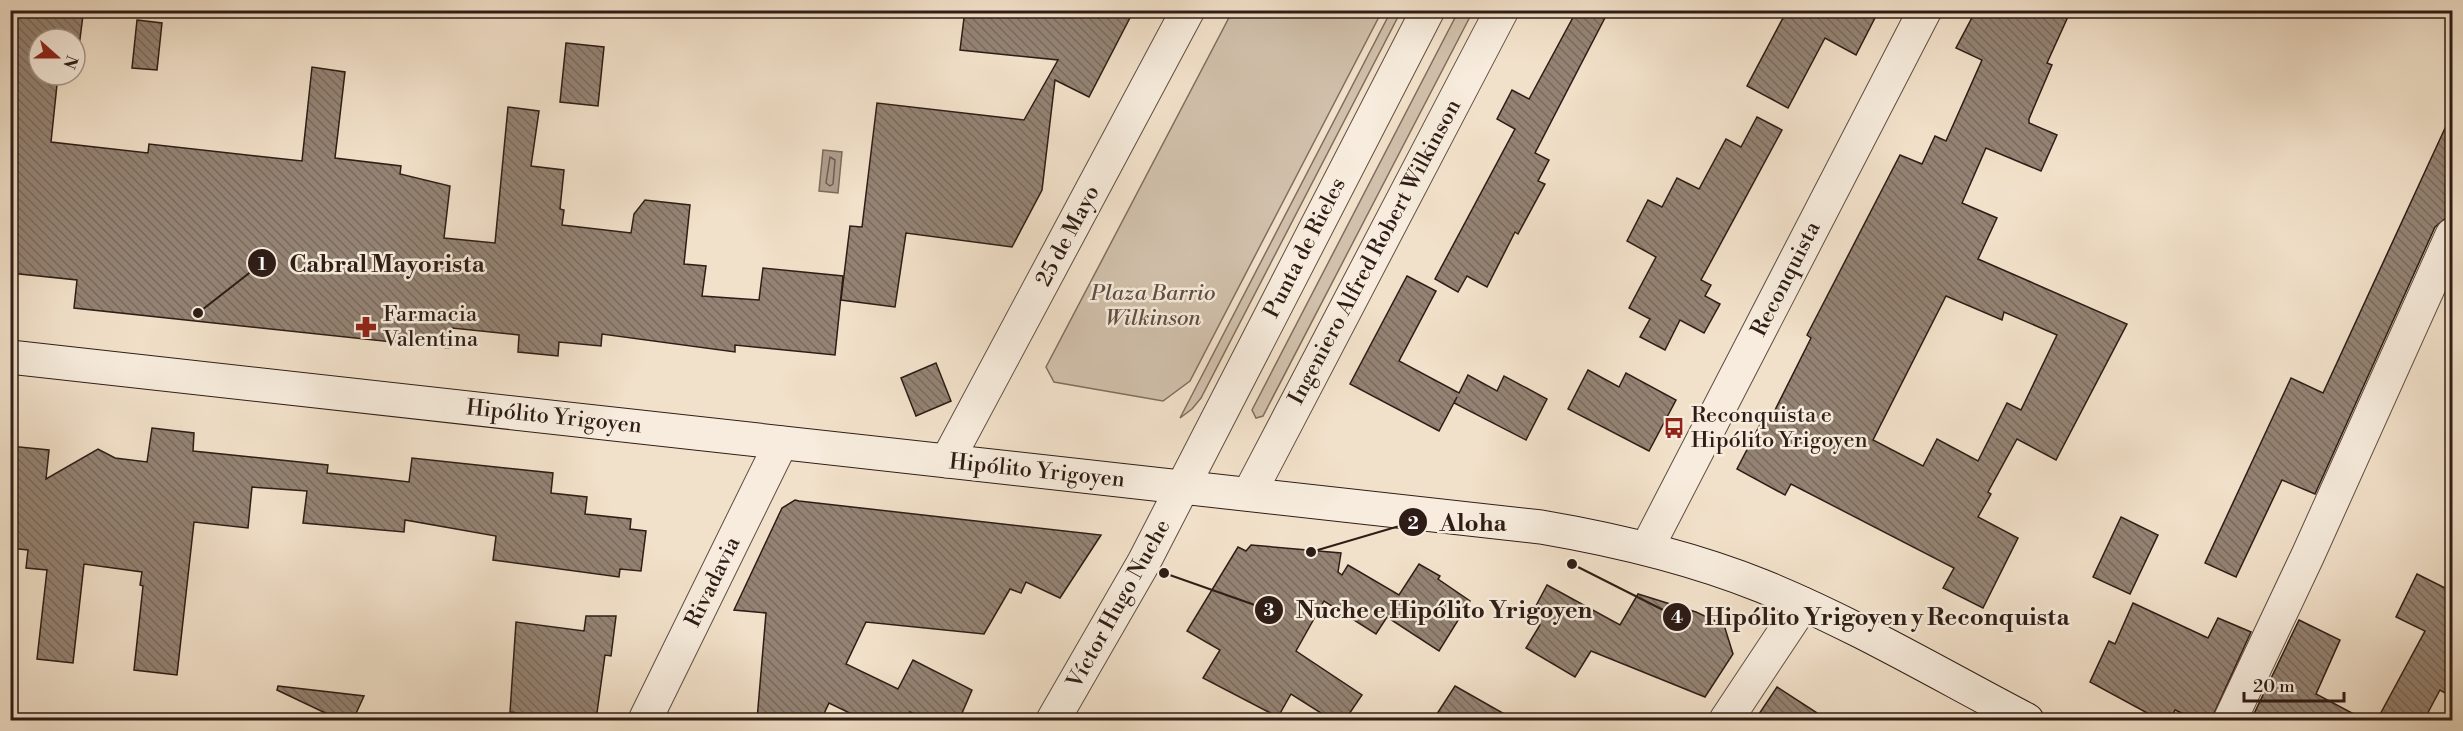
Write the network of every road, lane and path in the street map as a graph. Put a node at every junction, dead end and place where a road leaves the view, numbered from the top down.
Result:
1 (1188, 10) edge
2 (1428, 10) edge
3 (1502, 10) edge
4 (1925, 10) edge
5 (2452, 236) edge
6 (10, 357) edge
7 (781, 443) junction
8 (947, 461) junction
9 (1183, 487) junction
10 (1248, 494) junction
11 (1647, 548) junction
12 (1803, 604) junction
13 (645, 720) edge
14 (1053, 720) edge
15 (1726, 720) edge
16 (2027, 720) edge
17 (2230, 720) edge

1 - 8 street, 25 de Mayo
2 - 9 street, Punta de Rieles
3 - 10 street, Ingeniero Alfred Robert Wilkinson
4 - 11 street, Reconquista
5 - 17 street
6 - 7 street, Hipólito Yrigoyen
7 - 8 street, Hipólito Yrigoyen
7 - 13 street, Rivadavia
8 - 9 street, Hipólito Yrigoyen
9 - 10 street, Hipólito Yrigoyen
9 - 14 street, Víctor Hugo Nuche
10 - 11 street, Hipólito Yrigoyen
11 - 12 street, Hipólito Yrigoyen
12 - 15 street
12 - 16 street, Hipólito Yrigoyen

